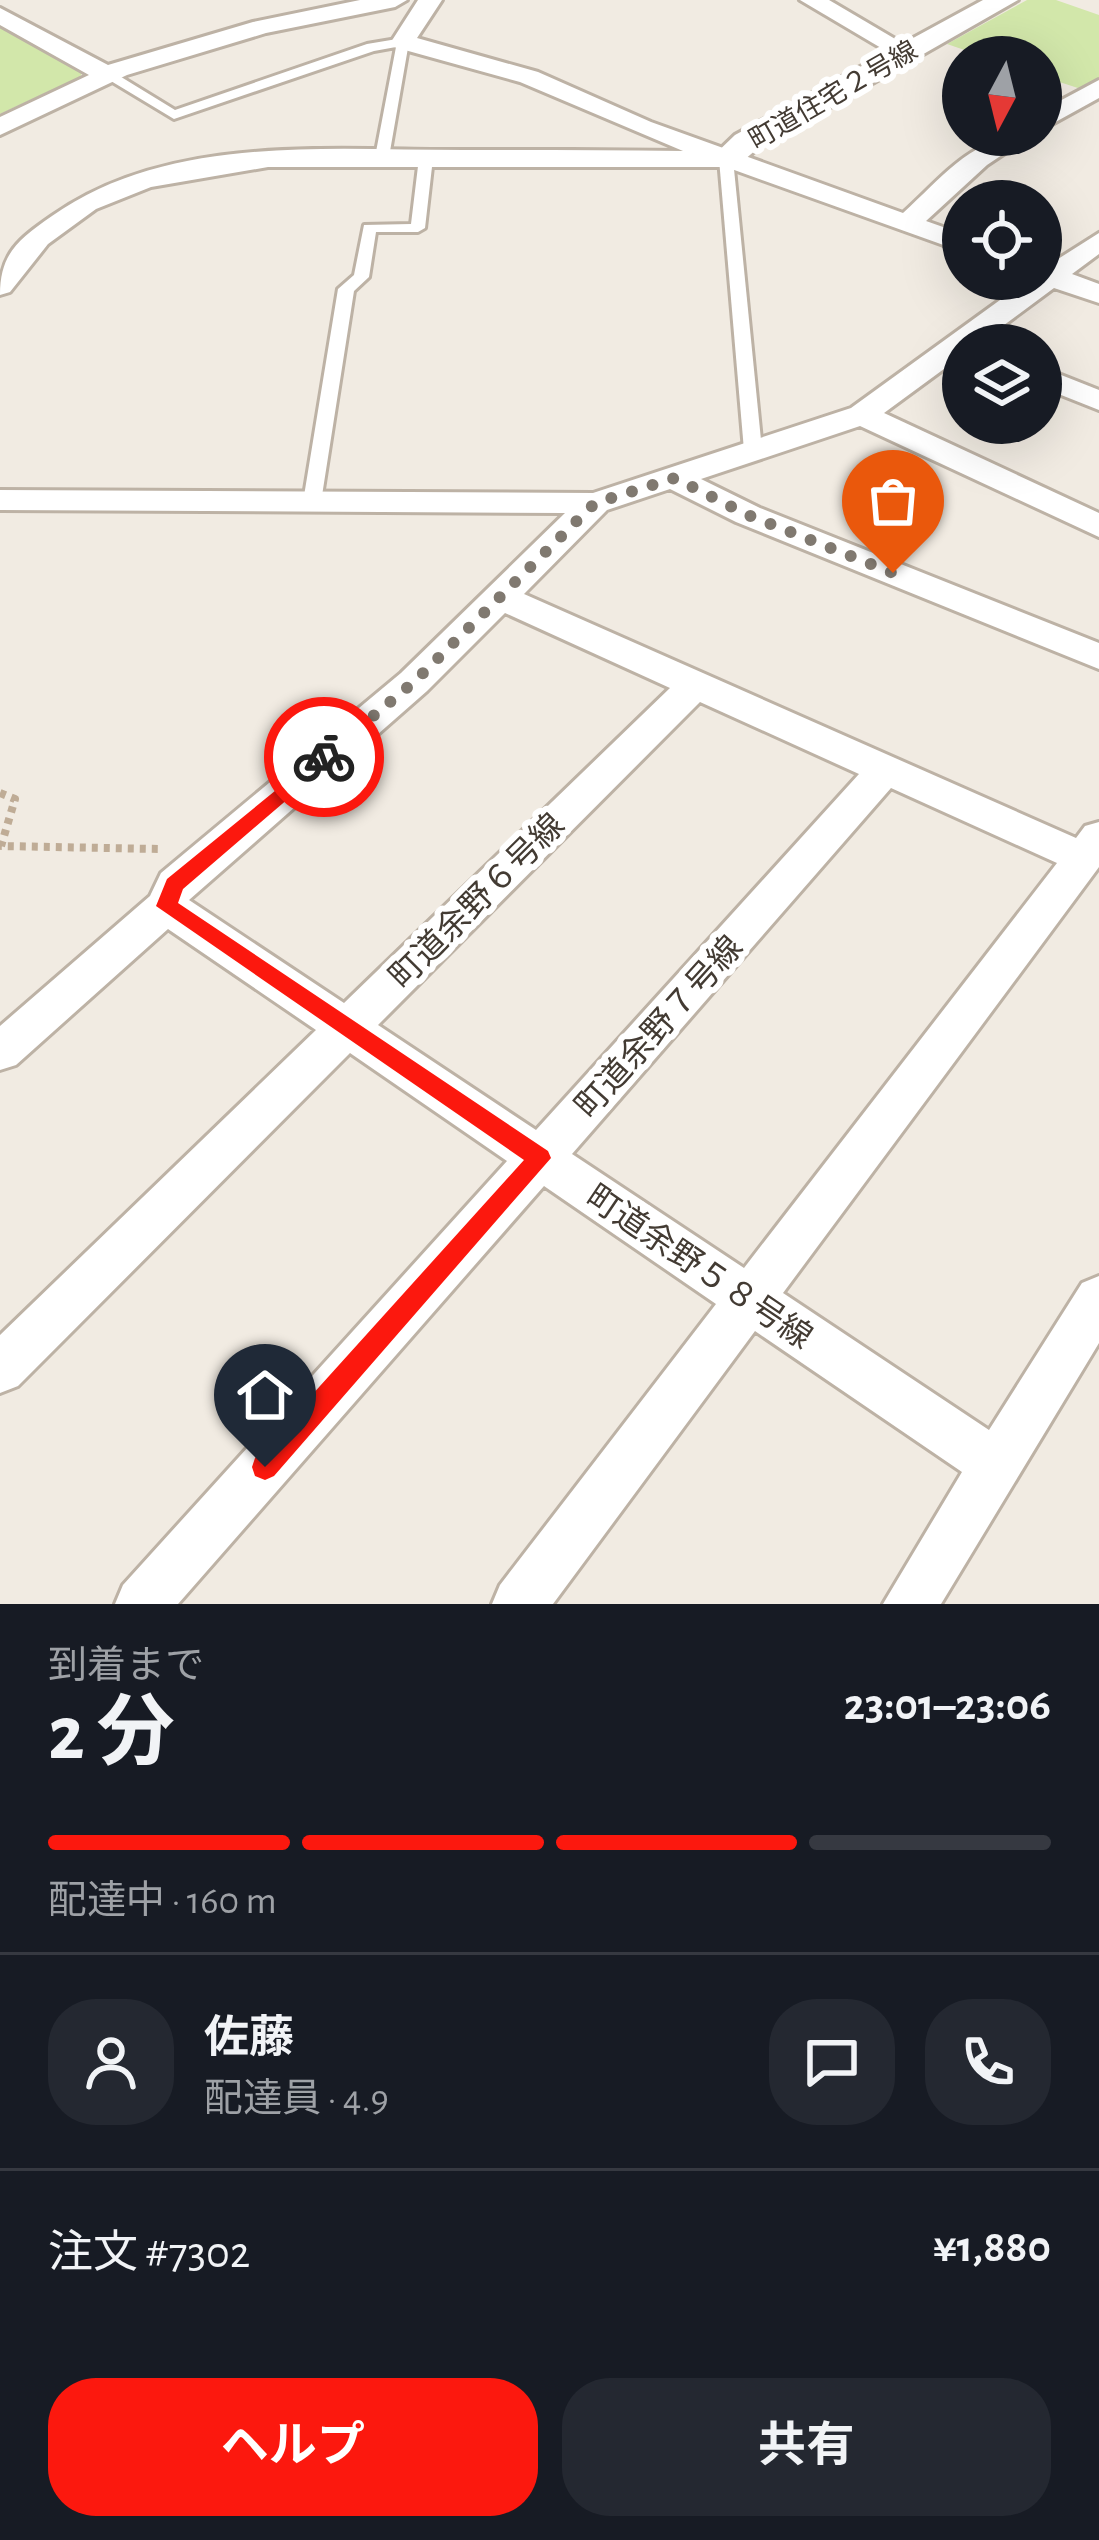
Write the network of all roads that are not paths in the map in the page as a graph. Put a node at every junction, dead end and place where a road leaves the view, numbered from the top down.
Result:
1 (394, 0) edge
2 (430, 0) edge
3 (812, 0) edge
4 (1004, 0) edge
5 (0, 14) edge
6 (403, 42) junction
7 (907, 52) junction
8 (108, 74) junction
9 (1099, 87) edge
10 (1062, 109) edge
11 (0, 127) edge
12 (985, 156) edge
13 (382, 158) junction
14 (426, 158) junction
15 (726, 159) junction
16 (908, 224) junction
17 (942, 236) edge
18 (1099, 241) edge
19 (1062, 263) edge
20 (1062, 281) edge
21 (0, 286) edge
22 (1099, 294) edge
23 (1015, 300) edge
24 (987, 324) edge
25 (942, 360) edge
26 (1062, 385) edge
27 (1099, 401) edge
28 (862, 415) junction
29 (753, 450) junction
30 (675, 478) junction
31 (0, 500) edge
32 (312, 502) junction
33 (595, 503) junction
34 (1099, 526) edge
35 (500, 597) junction
36 (1099, 658) edge
37 (695, 685) junction
38 (885, 770) junction
39 (1091, 847) edge
40 (166, 906) junction
41 (346, 1028) junction
42 (0, 1052) edge
43 (540, 1158) junction
44 (749, 1298) junction
45 (1099, 1298) edge
46 (0, 1369) edge
47 (996, 1465) junction
48 (142, 1604) edge
49 (519, 1604) edge
50 (910, 1604) edge

1 - 8 street
2 - 6 street
3 - 7 street
4 - 7 street, 町道住宅２号線
5 - 8 street
6 - 8 lane
6 - 13 lane
6 - 15 street
7 - 15 street, 町道住宅２号線
8 - 11 street
9 - 10 street
12 - 16 street
13 - 14 street
13 - 21 street
14 - 15 street
14 - 32 lane
15 - 16 street
15 - 29 lane
16 - 17 street
18 - 19 street
20 - 22 street
23 - 24 street
25 - 28 street
26 - 27 street
28 - 29 street
28 - 34 street
29 - 30 street
30 - 33 street
30 - 36 street
31 - 32 street
32 - 33 street
33 - 35 street
35 - 37 street
35 - 40 street
37 - 38 street
37 - 41 street, 町道余野６号線
38 - 39 street
38 - 43 street, 町道余野７号線
39 - 44 street
40 - 41 street, 町道余野５８号線
40 - 42 street
41 - 43 street, 町道余野５８号線
41 - 46 street, 町道余野６号線
43 - 44 street, 町道余野５８号線
43 - 48 street, 町道余野７号線
44 - 47 street, 町道余野５８号線
44 - 49 street
45 - 47 street
47 - 50 street

